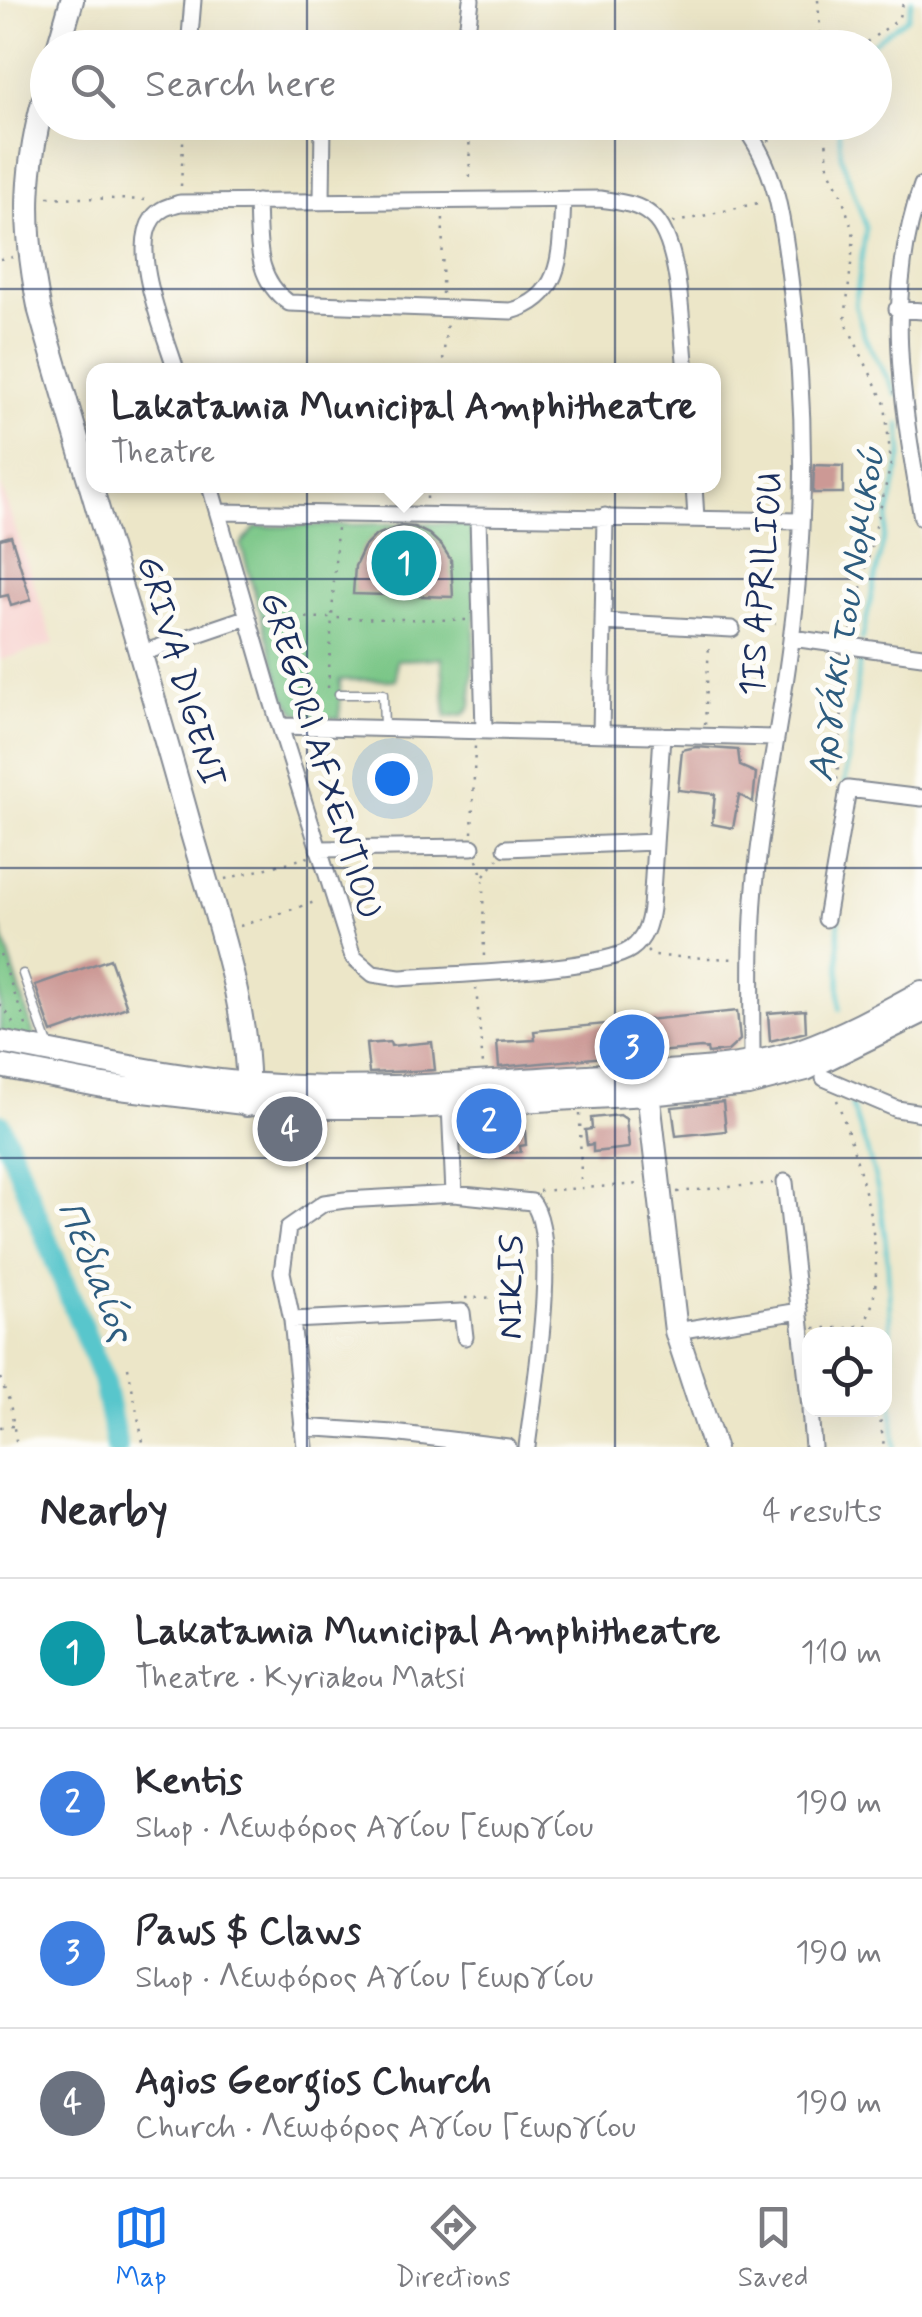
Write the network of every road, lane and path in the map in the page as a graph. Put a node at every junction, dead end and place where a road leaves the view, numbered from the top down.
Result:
1 (72, 0) edge
2 (193, 0) edge
3 (471, 0) edge
4 (818, 0) edge
5 (904, 0) edge
6 (63, 30) edge
7 (190, 30) edge
8 (467, 30) edge
9 (820, 30) edge
10 (884, 30) edge
11 (33, 140) edge
12 (183, 140) edge
13 (324, 140) edge
14 (469, 140) edge
15 (753, 140) edge
16 (768, 140) edge
17 (826, 140) edge
18 (757, 145) junction
19 (922, 185) edge
20 (26, 196) junction
21 (563, 200) junction
22 (776, 200) junction
23 (443, 201) junction
24 (470, 201) junction
25 (257, 202) junction
26 (322, 202) junction
27 (180, 203) junction
28 (163, 208) junction
29 (662, 226) junction
30 (445, 309) junction
31 (897, 309) junction
32 (922, 311) edge
33 (174, 363) edge
34 (442, 363) edge
35 (685, 363) edge
36 (86, 465) edge
37 (94, 493) edge
38 (212, 493) edge
39 (694, 493) edge
40 (218, 512) junction
41 (338, 514) junction
42 (605, 516) junction
43 (478, 517) junction
44 (696, 518) junction
45 (922, 518) edge
46 (801, 521) junction
47 (248, 617) junction
48 (330, 618) junction
49 (481, 620) junction
50 (603, 622) junction
51 (710, 628) junction
52 (732, 628) joint
53 (792, 632) junction
54 (845, 647) junction
55 (142, 652) junction
56 (922, 656) edge
57 (339, 694) joint
58 (280, 726) junction
59 (384, 728) junction
60 (480, 730) junction
61 (601, 734) junction
62 (662, 735) junction
63 (704, 736) junction
64 (775, 738) junction
65 (836, 794) dead end
66 (922, 798) edge
67 (655, 842) junction
68 (472, 847) junction
69 (506, 848) joint
70 (319, 852) junction
71 (483, 878) junction
72 (206, 884) junction
73 (334, 896) junction
74 (826, 918) dead end
75 (219, 933) junction
76 (640, 942) junction
77 (0, 954) edge
78 (752, 960) junction
79 (480, 971) junction
80 (24, 974) dead end
81 (922, 992) edge
82 (0, 1004) edge
83 (922, 1012) edge
84 (15, 1038) edge
85 (49, 1052) junction
86 (752, 1061) junction
87 (0, 1066) edge
88 (483, 1074) dead end
89 (824, 1078) joint
90 (647, 1083) junction
91 (248, 1094) junction
92 (579, 1098) junction
93 (450, 1105) junction
94 (922, 1113) edge
95 (784, 1182) joint
96 (581, 1188) junction
97 (658, 1188) junction
98 (454, 1194) junction
99 (532, 1202) junction
100 (544, 1297) junction
101 (462, 1312) junction
102 (801, 1319) junction
103 (292, 1320) junction
104 (865, 1322) junction
105 (867, 1327) edge
106 (802, 1329) edge
107 (676, 1331) junction
108 (464, 1337) dead end
109 (128, 1367) dead end
110 (0, 1378) edge
111 (811, 1417) edge
112 (879, 1417) edge
113 (15, 1426) junction
114 (0, 1427) edge
115 (302, 1427) junction
116 (16, 1447) edge
117 (144, 1447) edge
118 (305, 1447) edge
119 (508, 1447) edge
120 (527, 1447) edge
121 (714, 1447) edge
122 (813, 1447) edge
123 (884, 1447) edge

1 - 6 main road
2 - 7 street
3 - 8 street
4 - 9 path
5 - 10 path
11 - 20 main road, GRIVA DIGENI
12 - 27 path
13 - 26 street
14 - 24 path
15 - 18 street, 1IS APRILIOU
16 - 18 path
17 - 54 path
18 - 22 street, 1IS APRILIOU
19 - 31 street
20 - 28 path
20 - 36 main road, GRIVA DIGENI
21 - 24 street
21 - 29 street
21 - 30 street
22 - 29 path
22 - 46 street, 1IS APRILIOU
23 - 24 street
23 - 26 street
23 - 30 path
25 - 26 street
25 - 27 street
25 - 30 street
27 - 28 street
28 - 33 street
29 - 35 street
30 - 34 path
31 - 32 street
31 - 45 street
37 - 55 main road, GRIVA DIGENI
38 - 40 street, GREGORI AFXENTIOU
39 - 44 street
40 - 41 street
40 - 47 street, GREGORI AFXENTIOU
41 - 43 street
41 - 48 path
42 - 43 street
42 - 44 street
42 - 50 street
43 - 49 street
44 - 46 street
46 - 53 street, 1IS APRILIOU
47 - 48 path
47 - 55 street
47 - 58 street, GREGORI AFXENTIOU
48 - 49 path
48 - 57 path
49 - 60 street
50 - 51 street
50 - 61 street
51 - 52 street
51 - 63 path
52 - 53 path
53 - 54 street
53 - 64 street, 1IS APRILIOU
54 - 56 street
54 - 65 path
55 - 72 main road, GRIVA DIGENI
57 - 59 lane
58 - 59 street
58 - 70 street, GREGORI AFXENTIOU
59 - 60 street
60 - 61 street
60 - 68 path
61 - 62 street
62 - 63 street
62 - 67 street
63 - 64 street
64 - 78 street, 1IS APRILIOU
66 - 74 street
67 - 69 street
67 - 76 street
68 - 70 street
68 - 71 path
69 - 71 path
70 - 72 path
70 - 73 street, GREGORI AFXENTIOU
71 - 79 path
72 - 75 main road, GRIVA DIGENI
73 - 75 path
73 - 79 street, GREGORI AFXENTIOU
75 - 91 main road, GRIVA DIGENI
76 - 78 path
76 - 79 street, GREGORI AFXENTIOU
77 - 84 path
78 - 86 street, 1IS APRILIOU
79 - 88 path
80 - 85 lane
81 - 86 main road
82 - 84 path
83 - 90 main road
84 - 85 main road
85 - 91 main road
86 - 90 main road
87 - 91 main road
89 - 94 street
89 - 104 path
90 - 91 main road
90 - 92 main road
90 - 97 main road
91 - 93 main road
92 - 93 main road
92 - 96 path
93 - 98 street
95 - 97 path
95 - 102 street
96 - 97 path
96 - 99 path
97 - 107 main road
98 - 99 street, NIKIS
98 - 103 street, NIKIS
99 - 100 street, NIKIS
100 - 101 path
100 - 120 street, NIKIS
101 - 103 street
101 - 108 street
102 - 104 path
102 - 106 street
102 - 107 street
103 - 115 street
104 - 105 path
107 - 121 main road
109 - 117 path
110 - 113 path
111 - 122 street
112 - 123 path
113 - 114 path
113 - 116 path
115 - 118 street
115 - 119 street

